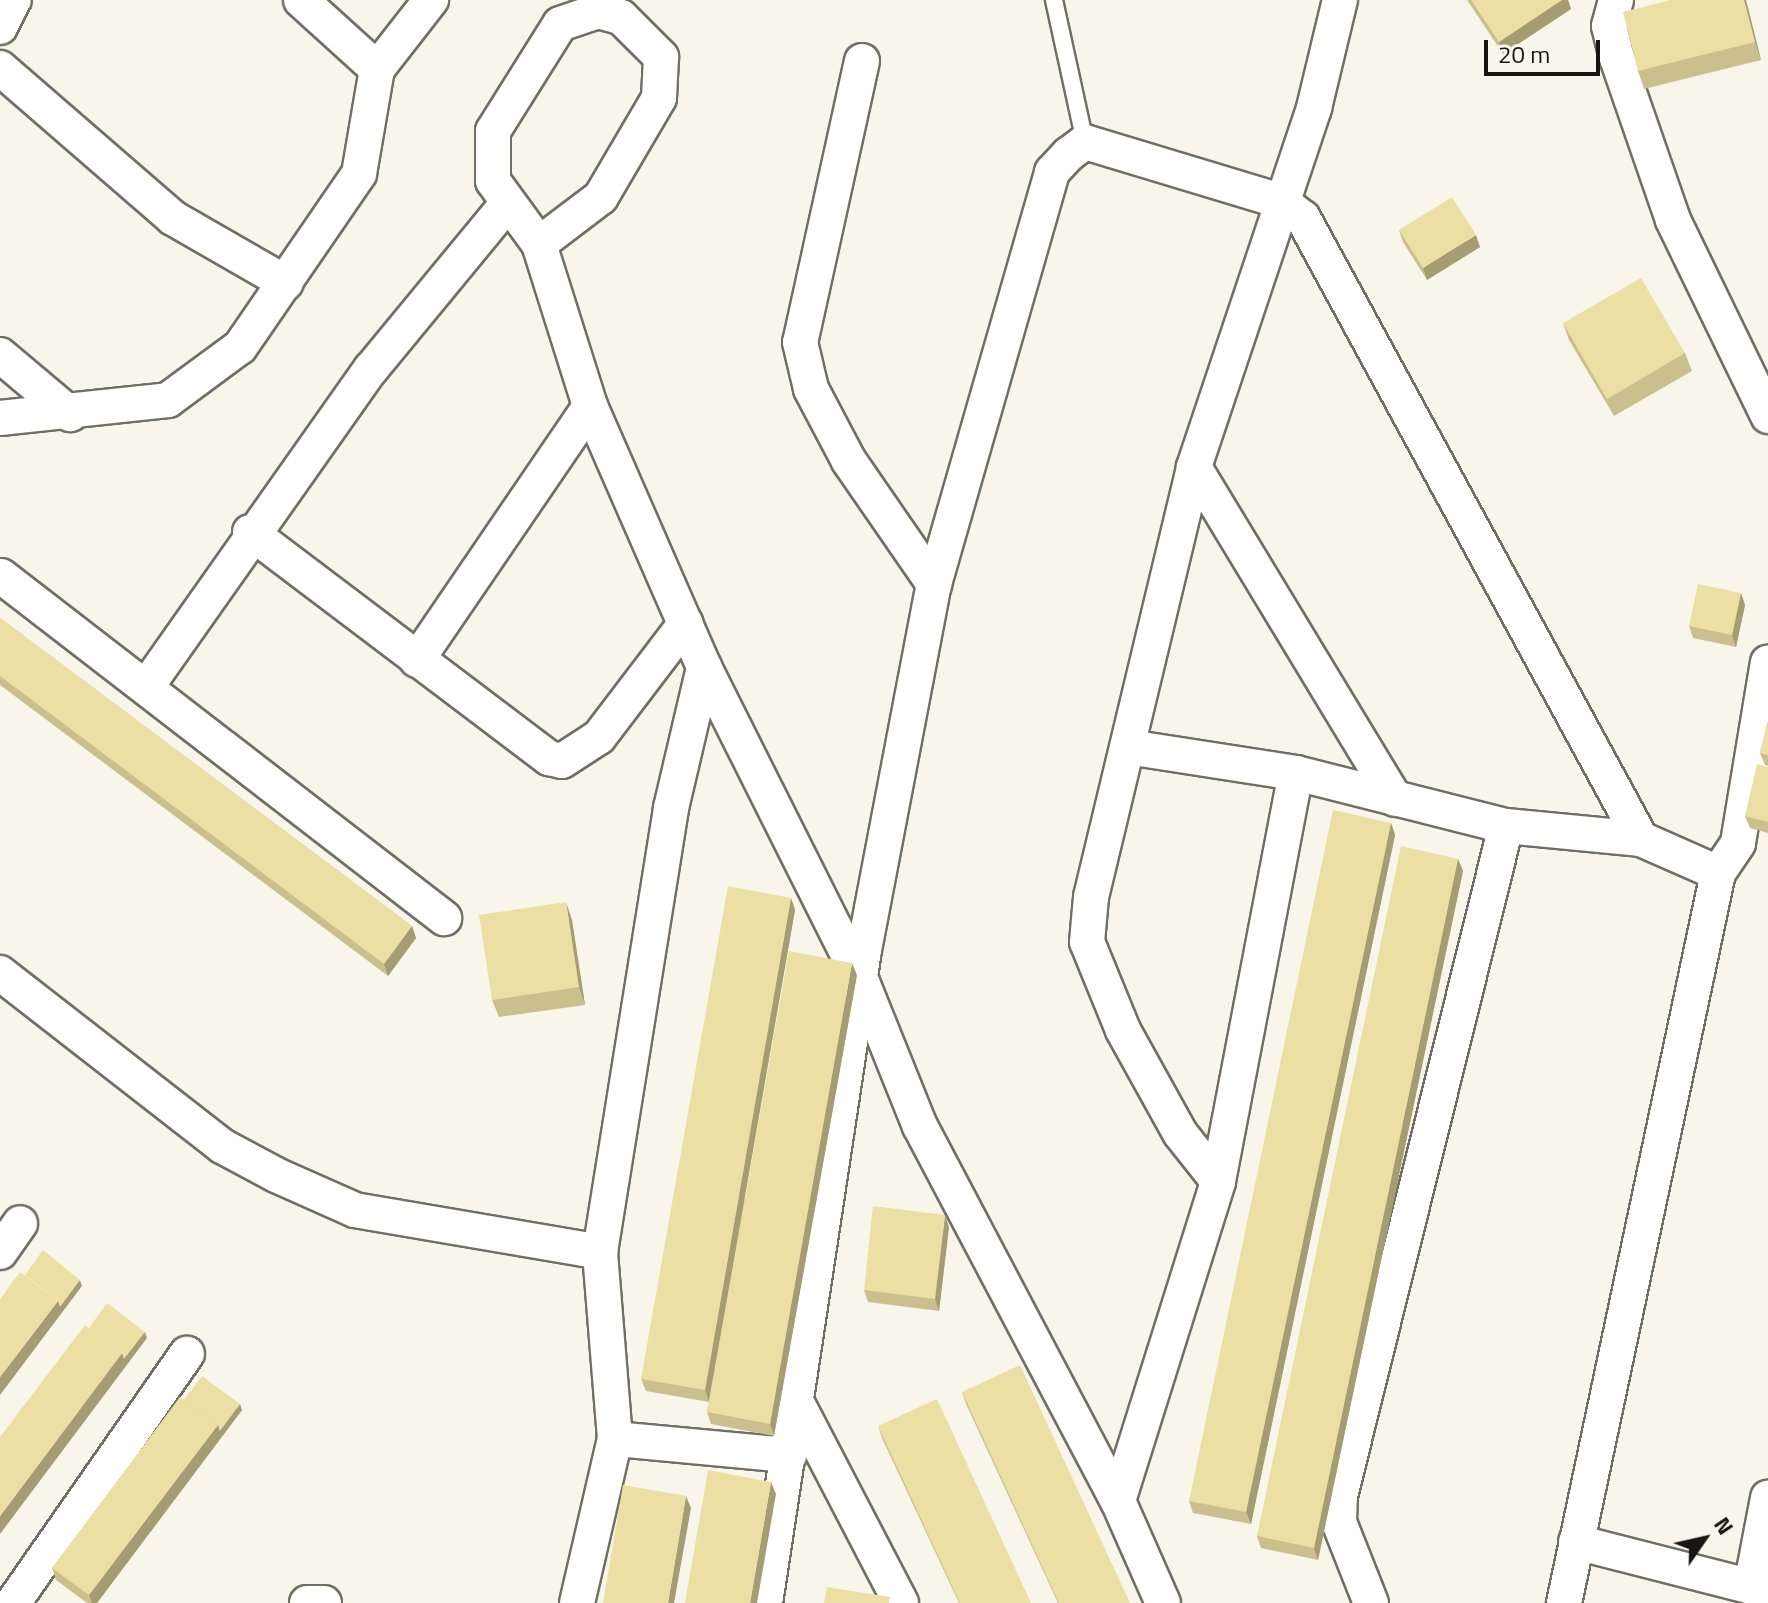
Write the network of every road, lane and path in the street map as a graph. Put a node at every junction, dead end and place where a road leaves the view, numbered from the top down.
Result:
1 (301, 0) edge
2 (431, 0) edge
3 (1054, 0) edge
4 (1340, 0) edge
5 (1616, 0) edge
6 (862, 61) dead end
7 (0, 68) edge
8 (377, 69) junction
9 (1085, 142) junction
10 (1281, 201) junction
11 (506, 205) junction
12 (539, 244) junction
13 (286, 283) junction
14 (0, 355) edge
15 (590, 406) junction
16 (70, 414) junction
17 (1768, 416) edge
18 (0, 418) edge
19 (1194, 467) junction
20 (250, 532) junction
21 (1, 576) edge
22 (934, 584) junction
23 (686, 623) junction
24 (417, 660) junction
25 (704, 667) junction
26 (1767, 682) edge
27 (147, 686) junction
28 (1128, 747) junction
29 (1296, 773) junction
30 (1395, 799) junction
31 (1506, 826) junction
32 (1641, 839) junction
33 (1753, 846) edge
34 (1718, 873) junction
35 (444, 918) dead end
36 (0, 973) edge
37 (862, 982) junction
38 (1218, 1181) junction
39 (20, 1223) dead end
40 (0, 1252) edge
41 (600, 1252) junction
42 (187, 1354) dead end
43 (798, 1405) junction
44 (615, 1439) junction
45 (789, 1455) junction
46 (1768, 1498) edge
47 (1118, 1501) junction
48 (1576, 1542) junction
49 (1759, 1589) edge
50 (13, 1603) edge
51 (307, 1603) edge
52 (324, 1603) edge
53 (577, 1603) edge
54 (765, 1603) edge
55 (901, 1603) edge
56 (1163, 1603) edge
57 (1371, 1603) edge
58 (1564, 1603) edge

1 - 8 street
2 - 8 street
3 - 9 lane
4 - 10 street
5 - 17 street
6 - 22 street
7 - 13 street
8 - 13 street
9 - 10 street
9 - 22 street
10 - 19 street
10 - 32 street
11 - 12 street
11 - 12 street
11 - 20 street
12 - 15 street
13 - 16 street
14 - 16 street
15 - 23 street
15 - 24 street
16 - 18 street
19 - 28 street
19 - 30 street
20 - 24 street
20 - 27 street
21 - 27 street
22 - 37 street
23 - 24 street
23 - 25 street
25 - 37 street
25 - 41 street
26 - 33 street
27 - 35 street
28 - 29 street
28 - 38 street
29 - 30 street
29 - 38 street
30 - 31 street
31 - 32 street
31 - 57 street
32 - 34 street
33 - 34 street
34 - 48 street
36 - 41 street
37 - 43 street
37 - 47 street
38 - 47 street
39 - 40 street
41 - 44 street
42 - 50 street
43 - 45 street
43 - 55 street
44 - 45 street
44 - 53 street
45 - 54 street
46 - 49 street
47 - 56 street
48 - 49 street
48 - 58 street
51 - 52 street

